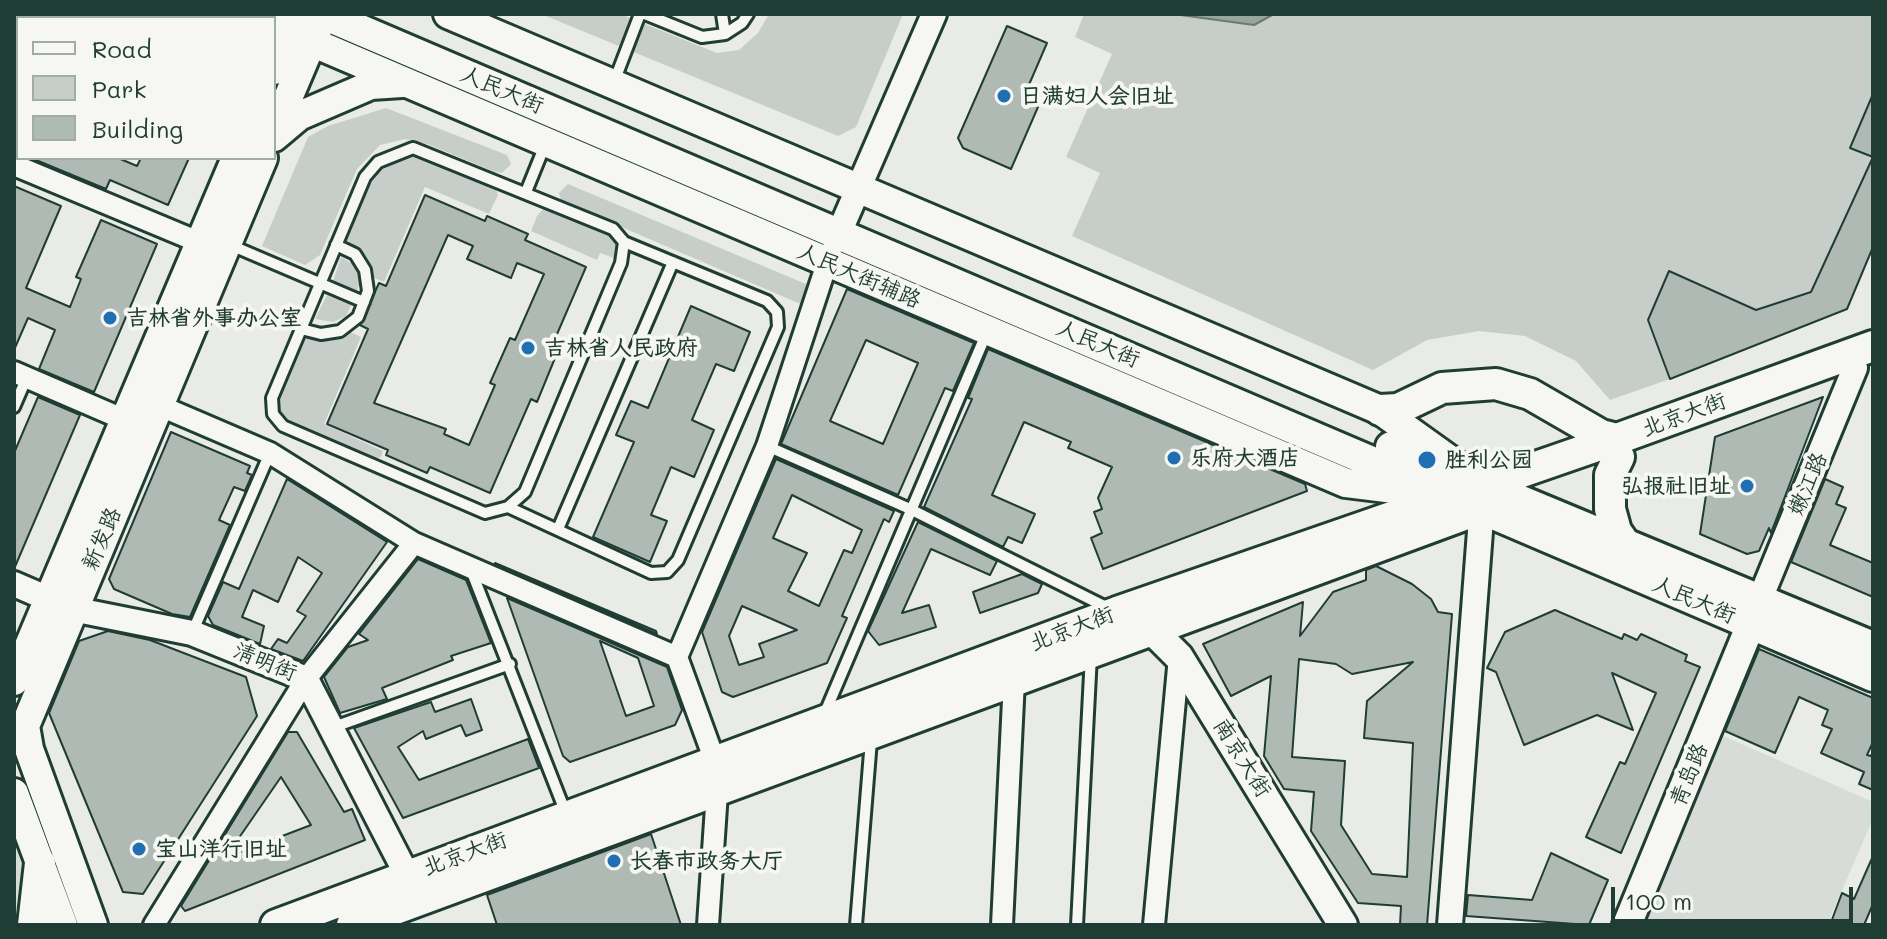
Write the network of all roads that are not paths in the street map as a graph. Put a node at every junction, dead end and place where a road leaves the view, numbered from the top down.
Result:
1 (323, 14) edge
2 (370, 14) edge
3 (448, 14) edge
4 (642, 14) edge
5 (722, 14) edge
6 (748, 14) edge
7 (934, 14) edge
8 (293, 29) edge
9 (725, 34) junction
10 (276, 66) edge
11 (407, 83) junction
12 (613, 84) junction
13 (276, 123) edge
14 (276, 133) edge
15 (546, 143) junction
16 (235, 160) edge
17 (262, 160) edge
18 (14, 165) edge
19 (859, 189) junction
20 (526, 192) junction
21 (843, 225) junction
22 (624, 242) junction
23 (214, 243) junction
24 (336, 245) junction
25 (673, 262) junction
26 (827, 262) junction
27 (320, 284) junction
28 (364, 302) junction
29 (301, 329) junction
30 (987, 331) junction
31 (1869, 353) edge
32 (20, 375) edge
33 (158, 405) junction
34 (14, 407) edge
35 (1380, 410) junction
36 (125, 420) junction
37 (767, 446) junction
38 (1618, 448) junction
39 (270, 453) junction
40 (1451, 496) junction
41 (1513, 496) junction
42 (1483, 497) junction
43 (508, 507) junction
44 (910, 509) junction
45 (558, 529) junction
46 (1623, 541) junction
47 (414, 543) junction
48 (470, 568) junction
49 (14, 584) edge
50 (60, 604) junction
51 (1117, 612) junction
52 (1755, 612) junction
53 (1151, 629) junction
54 (192, 633) junction
55 (1873, 647) edge
56 (1092, 651) junction
57 (677, 657) junction
58 (1179, 657) junction
59 (510, 664) junction
60 (1873, 676) edge
61 (306, 679) junction
62 (1014, 680) junction
63 (14, 681) edge
64 (819, 726) junction
65 (334, 727) junction
66 (871, 734) junction
67 (716, 778) junction
68 (14, 793) edge
69 (567, 817) junction
70 (40, 863) junction
71 (407, 875) junction
72 (33, 925) edge
73 (63, 925) edge
74 (93, 925) edge
75 (154, 925) edge
76 (276, 925) edge
77 (352, 925) edge
78 (708, 925) edge
79 (856, 925) edge
80 (1002, 925) edge
81 (1077, 925) edge
82 (1154, 925) edge
83 (1343, 925) edge
84 (1450, 925) edge
85 (1627, 925) edge

1 - 8 main road
1 - 21 main road, 人民大街
2 - 21 main road, 人民大街
3 - 12 main road
4 - 9 lane
4 - 12 lane
5 - 9 lane
6 - 9 lane
7 - 19 street
8 - 10 main road
8 - 11 main road, 人民大街辅路
8 - 13 main road
11 - 14 main road
11 - 15 main road, 人民大街辅路
12 - 19 main road
15 - 20 lane
15 - 26 main road, 人民大街辅路
16 - 23 main road, 新发路
17 - 23 main road, 新发路
18 - 23 street
19 - 21 street
19 - 35 main road
20 - 22 lane
20 - 24 lane
21 - 26 street
21 - 40 main road, 人民大街
21 - 42 main road, 人民大街
22 - 25 lane
22 - 43 lane
23 - 27 lane
23 - 33 main road, 新发路
23 - 36 main road, 新发路
24 - 27 lane
24 - 28 lane
25 - 45 lane
25 - 45 lane
26 - 30 main road, 人民大街辅路
26 - 37 street
27 - 28 lane
27 - 29 lane
28 - 29 lane
29 - 43 lane
30 - 40 main road, 人民大街辅路
30 - 44 lane
31 - 38 main road, 北京大街
31 - 52 street, 嫩江路
32 - 34 lane
32 - 36 street
33 - 39 street
33 - 50 main road, 新发路
35 - 38 main road
35 - 42 main road
36 - 50 main road, 新发路
37 - 44 lane
37 - 57 street
38 - 41 main road, 北京大街
38 - 42 main road, 北京大街
38 - 46 main road
39 - 47 street
39 - 54 lane
40 - 42 main road, 人民大街
40 - 51 main road, 北京大街
41 - 42 main road, 北京大街
41 - 46 main road, 人民大街
42 - 52 main road, 人民大街
42 - 53 main road, 北京大街
42 - 84 street
43 - 45 lane
44 - 51 lane
44 - 64 lane
46 - 52 main road, 人民大街
47 - 48 street
47 - 61 street
48 - 57 street
48 - 59 lane
49 - 50 street, 清明街
50 - 54 street, 清明街
50 - 63 main road, 新发路
50 - 74 main road, 新发路
51 - 53 main road, 南京大街
51 - 64 main road, 北京大街
52 - 55 main road, 人民大街
52 - 60 main road, 人民大街
52 - 85 main road, 青岛路
53 - 56 main road, 北京大街
53 - 58 main road, 南京大街
54 - 61 street, 清明街
56 - 62 main road, 北京大街
56 - 81 lane
57 - 67 street
58 - 82 street
58 - 83 main road, 南京大街
59 - 65 lane
59 - 69 lane
61 - 65 street, 清明街
61 - 75 street
62 - 66 main road, 北京大街
62 - 80 street
64 - 67 main road, 北京大街
65 - 71 street, 清明街
66 - 67 main road, 北京大街
66 - 79 lane
67 - 69 main road, 北京大街
67 - 77 main road, 北京大街
67 - 78 street
68 - 70 main road
69 - 71 main road, 北京大街
70 - 72 main road
70 - 73 main road
71 - 76 main road, 北京大街

